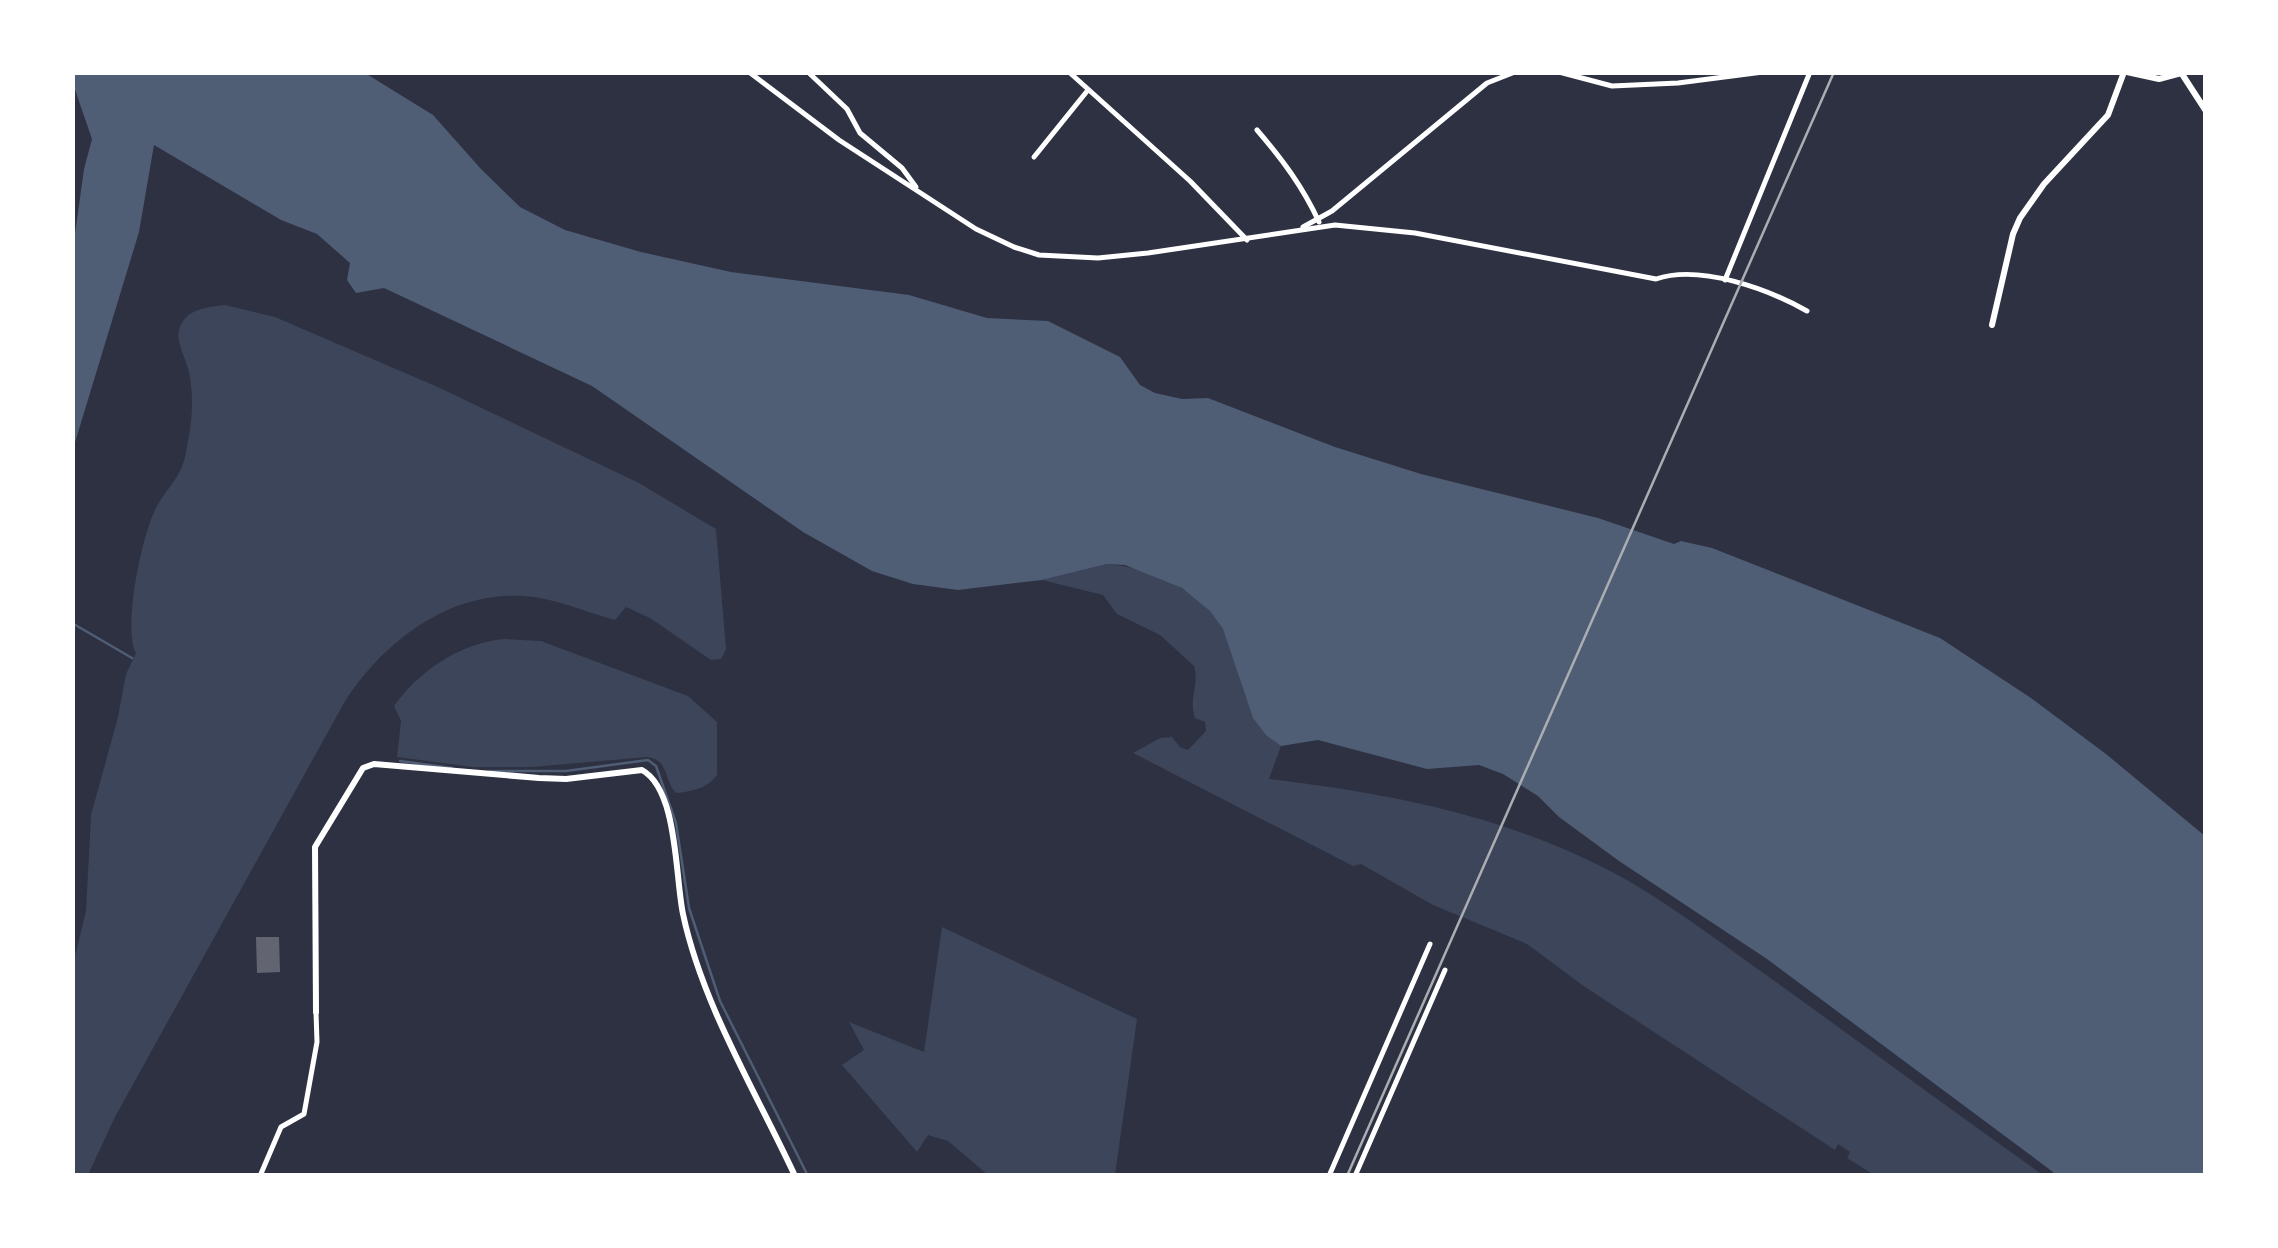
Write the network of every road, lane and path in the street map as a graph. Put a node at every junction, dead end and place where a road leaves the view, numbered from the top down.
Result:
1 (749, 72) edge
2 (808, 72) edge
3 (1069, 72) edge
4 (1515, 72) edge
5 (1559, 72) edge
6 (1763, 72) edge
7 (1810, 72) edge
8 (2125, 72) edge
9 (2183, 73) edge
10 (1088, 90) junction
11 (2206, 111) edge
12 (1257, 130) dead end
13 (1034, 158) dead end
14 (917, 190) junction
15 (1318, 219) junction
16 (1322, 227) junction
17 (1296, 231) junction
18 (1247, 240) junction
19 (1724, 280) junction
20 (1808, 311) dead end
21 (1992, 325) dead end
22 (1430, 944) dead end
23 (1445, 970) dead end
24 (316, 1012) joint
25 (260, 1176) edge
26 (795, 1176) edge
27 (1328, 1176) edge
28 (1355, 1176) edge

1 - 14 street
2 - 14 street
3 - 10 street
4 - 15 street
5 - 6 street
7 - 19 street
8 - 9 street
8 - 21 street
9 - 11 street
10 - 13 street
10 - 18 street
12 - 15 street
14 - 18 street
15 - 16 street
15 - 17 street
16 - 17 street
16 - 19 street
17 - 18 street
19 - 20 street
22 - 27 street
23 - 28 street
24 - 25 street
24 - 26 street

